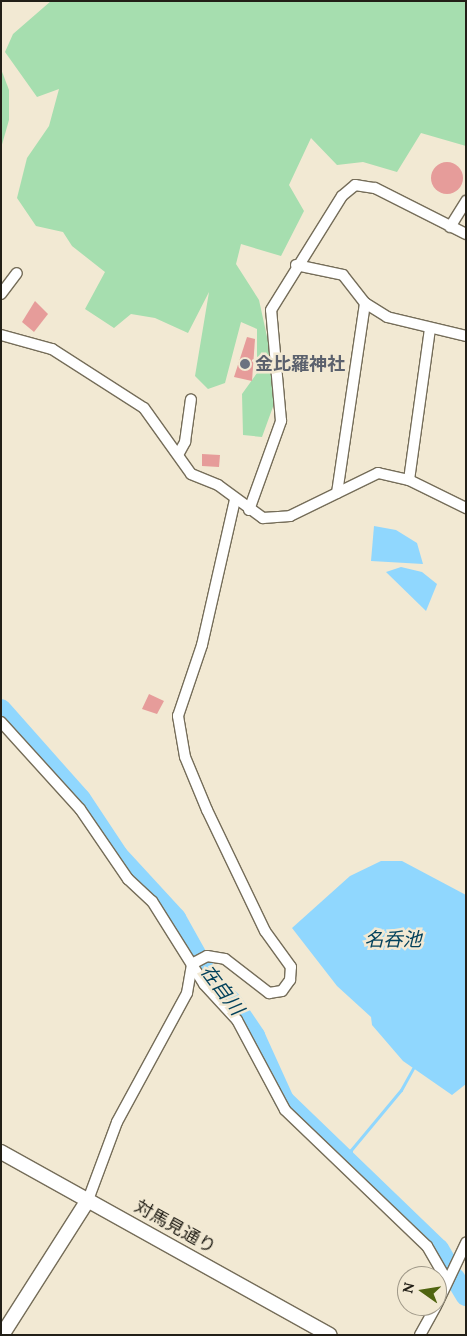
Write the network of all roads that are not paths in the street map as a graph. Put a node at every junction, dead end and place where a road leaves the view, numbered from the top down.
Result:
1 (466, 201) edge
2 (450, 227) junction
3 (466, 234) edge
4 (296, 265) junction
5 (17, 273) dead end
6 (1, 294) edge
7 (365, 304) junction
8 (430, 328) junction
9 (1, 335) edge
10 (466, 336) edge
11 (191, 399) dead end
12 (179, 453) junction
13 (409, 480) junction
14 (337, 493) junction
15 (235, 500) junction
16 (466, 508) edge
17 (249, 510) junction
18 (1, 722) edge
19 (192, 964) junction
20 (1, 1152) edge
21 (88, 1200) junction
22 (466, 1244) edge
23 (439, 1266) edge
24 (447, 1280) edge
25 (430, 1316) edge
26 (2, 1335) edge
27 (330, 1335) edge
28 (420, 1335) edge

1 - 2 street
2 - 3 street
2 - 4 street
4 - 7 street
4 - 17 street
5 - 6 street
7 - 8 street
7 - 14 street
8 - 10 street
8 - 13 street
9 - 12 street
11 - 12 street
12 - 15 street
13 - 14 street
13 - 16 street
14 - 17 street
15 - 17 street
15 - 19 street
18 - 19 street
19 - 21 street
19 - 23 street
20 - 21 street, 対馬見通り
21 - 26 street
21 - 27 street, 対馬見通り
22 - 24 street
25 - 28 street

